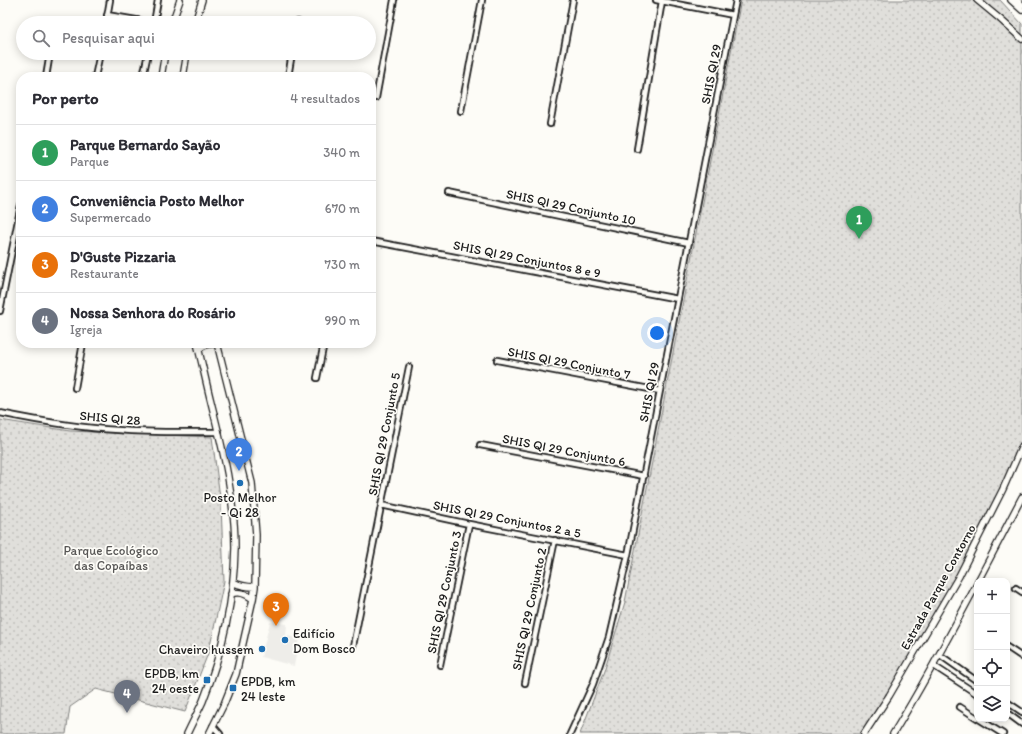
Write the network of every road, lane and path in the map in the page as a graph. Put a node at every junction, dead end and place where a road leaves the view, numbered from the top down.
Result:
1 (110, 0) edge
2 (158, 0) edge
3 (180, 0) edge
4 (202, 0) edge
5 (394, 0) edge
6 (482, 0) edge
7 (573, 0) edge
8 (736, 0) edge
9 (977, 0) edge
10 (1011, 0) edge
11 (1017, 0) edge
12 (659, 1) edge
13 (1022, 4) edge
14 (1022, 10) edge
15 (107, 15) joint
16 (113, 16) edge
17 (155, 16) edge
18 (174, 16) edge
19 (197, 16) edge
20 (733, 16) junction
21 (1022, 39) edge
22 (49, 60) edge
23 (99, 60) edge
24 (147, 60) edge
25 (164, 60) edge
26 (186, 60) edge
27 (291, 60) edge
28 (47, 72) edge
29 (96, 72) edge
30 (144, 72) edge
31 (162, 72) edge
32 (184, 72) edge
33 (289, 72) edge
34 (376, 98) dead end
35 (461, 111) dead end
36 (550, 124) dead end
37 (637, 149) dead end
38 (448, 193) dead end
39 (16, 230) edge
40 (376, 241) edge
41 (689, 243) junction
42 (678, 299) junction
43 (0, 311) edge
44 (82, 348) edge
45 (198, 348) edge
46 (218, 348) edge
47 (323, 348) edge
48 (497, 360) dead end
49 (409, 367) dead end
50 (317, 378) dead end
51 (75, 388) dead end
52 (660, 391) junction
53 (0, 413) edge
54 (219, 432) junction
55 (480, 445) dead end
56 (1022, 446) edge
57 (644, 476) junction
58 (1022, 497) edge
59 (381, 505) junction
60 (469, 524) junction
61 (555, 540) junction
62 (628, 554) junction
63 (980, 578) edge
64 (233, 582) junction
65 (255, 587) junction
66 (1016, 588) dead end
67 (974, 590) edge
68 (1022, 592) edge
69 (232, 594) junction
70 (253, 599) junction
71 (353, 646) dead end
72 (1010, 649) edge
73 (940, 655) junction
74 (1022, 657) edge
75 (440, 665) dead end
76 (934, 666) junction
77 (972, 678) joint
78 (526, 682) dead end
79 (967, 687) junction
80 (974, 692) edge
81 (1010, 704) edge
82 (960, 707) dead end
83 (974, 712) edge
84 (1022, 712) edge
85 (970, 713) junction
86 (1010, 715) edge
87 (974, 716) edge
88 (984, 722) edge
89 (1022, 724) edge
90 (213, 726) junction
91 (187, 734) edge
92 (209, 734) edge
93 (220, 734) edge
94 (570, 734) edge
95 (864, 734) edge
96 (893, 734) edge
97 (1003, 734) edge

1 - 15 street
2 - 17 street
3 - 18 main road
4 - 19 main road
5 - 34 street
6 - 35 street
7 - 36 street
8 - 20 street, SHIS QI 29
9 - 21 main road
10 - 14 main road
11 - 13 main road
12 - 20 street
12 - 37 street
15 - 16 street
20 - 41 street, SHIS QI 29
22 - 28 street
23 - 29 street
24 - 30 street
25 - 31 main road
26 - 32 main road
27 - 33 street
38 - 41 street, SHIS QI 29 Conjunto 10
39 - 43 street
40 - 42 street, SHIS QI 29 Conjuntos 8 e 9
41 - 42 street, SHIS QI 29
42 - 52 street, SHIS QI 29
44 - 51 street
45 - 54 main road
46 - 65 main road
47 - 50 street
48 - 52 street, SHIS QI 29 Conjunto 7
49 - 59 street, SHIS QI 29 Conjunto 5
52 - 57 street, SHIS QI 29
53 - 54 street, SHIS QI 28
54 - 64 main road
55 - 57 street, SHIS QI 29 Conjunto 6
56 - 95 main road, Estrada Parque Contorno
57 - 62 street, SHIS QI 29
58 - 63 main road
59 - 60 street, SHIS QI 29 Conjuntos 2 a 5
59 - 71 street, SHIS QI 29 Conjunto 5
60 - 61 street, SHIS QI 29 Conjuntos 2 a 5
60 - 75 street, SHIS QI 29 Conjunto 3
61 - 62 street, SHIS QI 29 Conjuntos 2 a 5
61 - 78 street, SHIS QI 29 Conjunto 2
62 - 94 street, SHIS QI 29
64 - 65 main road
64 - 69 main road
65 - 70 main road
66 - 68 street
67 - 73 main road
69 - 70 main road
69 - 91 main road
70 - 90 main road
72 - 74 street
73 - 76 main road
73 - 77 street
76 - 79 street
76 - 96 main road
77 - 79 street
79 - 80 street
81 - 84 street
82 - 85 street
83 - 85 street
85 - 87 street
86 - 89 street
88 - 97 street
90 - 92 main road
90 - 93 street

